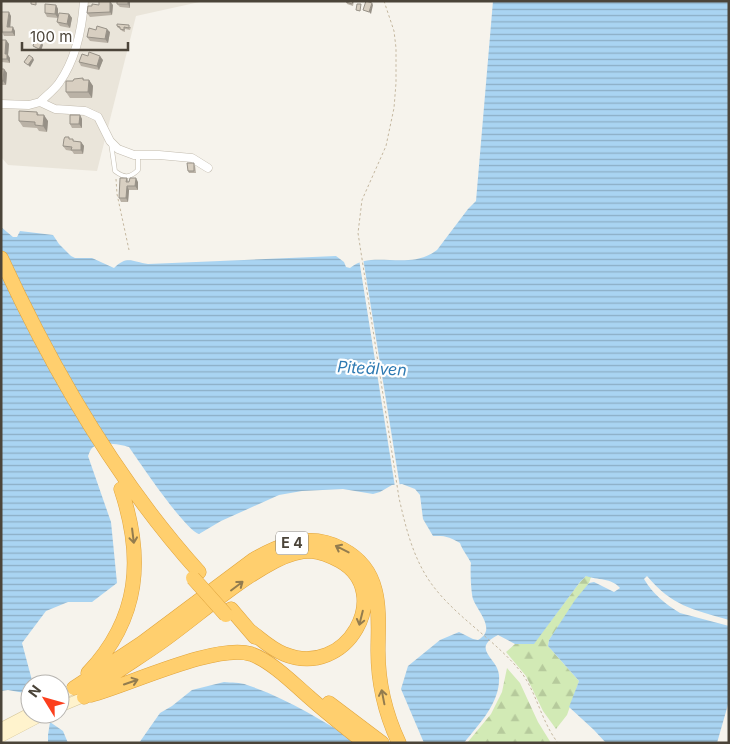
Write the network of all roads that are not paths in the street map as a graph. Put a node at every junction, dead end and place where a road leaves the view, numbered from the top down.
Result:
1 (84, 1) edge
2 (40, 102) junction
3 (1, 104) edge
4 (110, 141) junction
5 (138, 155) junction
6 (208, 168) dead end
7 (1, 258) edge
8 (1, 275) edge
9 (102, 450) junction
10 (121, 489) junction
11 (196, 575) junction
12 (228, 612) junction
13 (250, 631) junction
14 (282, 674) junction
15 (79, 692) junction
16 (70, 694) edge
17 (70, 699) edge
18 (20, 718) edge
19 (26, 724) edge
20 (1, 728) edge
21 (1, 737) edge
22 (365, 743) edge
23 (382, 743) edge
24 (400, 743) edge

1 - 2 street
2 - 3 street
2 - 4 street
4 - 5 street
4 - 5 lane
5 - 6 street
7 - 9 highway, E 4
8 - 9 highway, E 4
9 - 10 highway, E 4
9 - 11 highway, E 4
10 - 11 highway, E 4
10 -> 15 highway, E 4
11 - 12 highway, E 4, bridge
12 - 13 highway, E 4
12 - 14 highway, E 4
15 -> 13 highway, E 4
13 - 23 highway, E 4
15 -> 14 highway, E 4
14 - 22 highway, E 4
15 - 16 main road
15 - 17 main road
24 -> 15 highway, E 4
18 - 20 main road
19 - 21 main road

